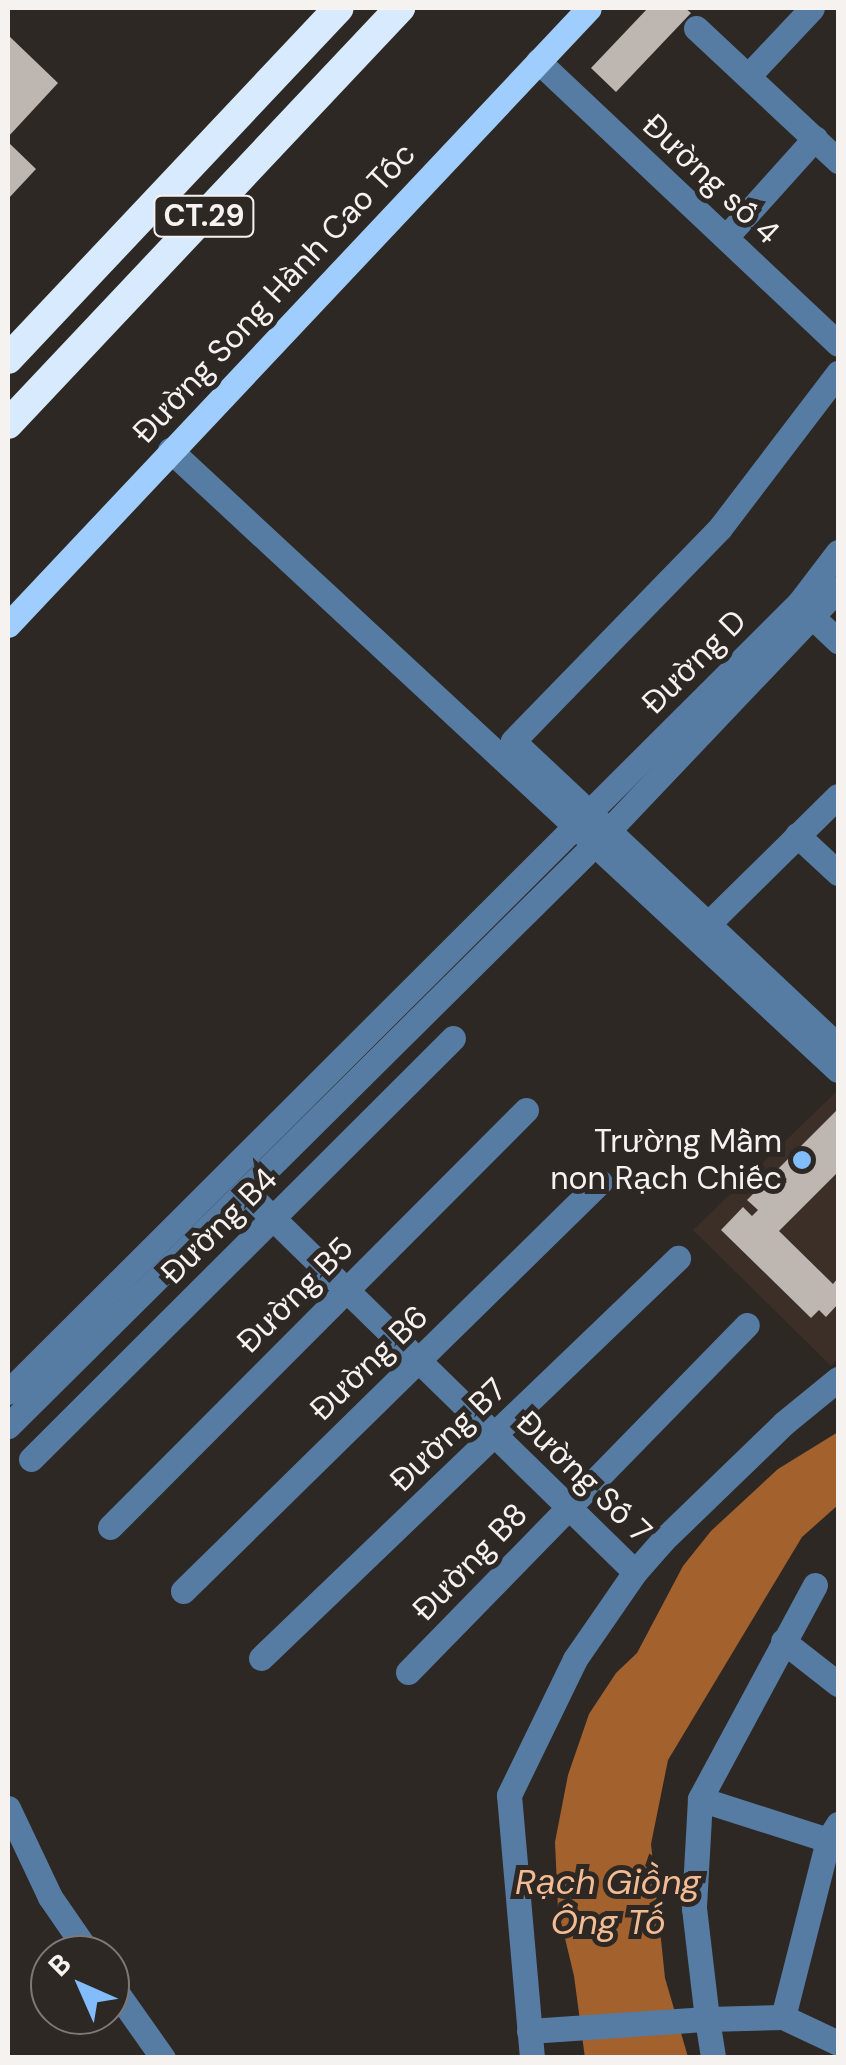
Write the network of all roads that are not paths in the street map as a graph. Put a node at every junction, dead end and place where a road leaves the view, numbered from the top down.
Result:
1 (337, 8) edge
2 (400, 8) edge
3 (589, 8) edge
4 (812, 8) edge
5 (696, 28) dead end
6 (538, 61) junction
7 (748, 76) junction
8 (814, 138) junction
9 (838, 161) edge
10 (726, 237) junction
11 (838, 344) edge
12 (8, 359) edge
13 (838, 373) edge
14 (8, 424) edge
15 (170, 450) junction
16 (838, 552) edge
17 (838, 589) edge
18 (806, 610) junction
19 (8, 625) edge
20 (838, 641) edge
21 (838, 796) edge
22 (592, 828) junction
23 (796, 835) junction
24 (838, 873) edge
25 (709, 923) junction
26 (836, 1037) edge
27 (453, 1038) dead end
28 (838, 1070) edge
29 (526, 1110) dead end
30 (600, 1182) dead end
31 (245, 1190) junction
32 (274, 1218) junction
33 (678, 1258) dead end
34 (346, 1289) junction
35 (747, 1325) dead end
36 (418, 1360) junction
37 (838, 1379) edge
38 (8, 1392) edge
39 (8, 1426) edge
40 (494, 1435) junction
41 (31, 1460) dead end
42 (568, 1508) junction
43 (110, 1527) dead end
44 (635, 1572) junction
45 (815, 1585) dead end
46 (183, 1590) dead end
47 (783, 1640) junction
48 (261, 1658) dead end
49 (408, 1672) dead end
50 (838, 1684) edge
51 (700, 1799) junction
52 (8, 1808) edge
53 (833, 1832) edge
54 (76, 1935) edge
55 (130, 2011) edge
56 (783, 2017) junction
57 (707, 2019) junction
58 (528, 2031) junction
59 (838, 2043) edge
60 (163, 2058) edge
61 (532, 2058) edge
62 (713, 2058) edge

1 - 12 highway, CT.29
2 - 14 highway, CT.29
3 - 6 main road, Đường Song Hành Cao Tốc
4 - 7 street
5 - 7 street
6 - 10 street, Đường số 4
6 - 15 main road, Đường Song Hành Cao Tốc
7 - 8 street
8 - 9 street
8 - 10 street
10 - 11 street, Đường số 4
13 - 22 street
15 - 19 main road, Đường Song Hành Cao Tốc
15 - 22 street
16 - 18 street, Đường D
17 - 18 street, Đường D
18 - 20 street
18 - 22 street, Đường D
21 - 23 street
22 - 25 street
22 - 28 street
22 - 31 street
22 - 38 street
23 - 24 street
23 - 25 street
25 - 26 street
27 - 32 street, Đường B4
29 - 34 street, Đường B5
30 - 36 street, Đường B6
31 - 32 street, Đường Số 7
31 - 39 street
32 - 34 street, Đường Số 7
32 - 41 street, Đường B4
33 - 40 street, Đường B7
34 - 36 street, Đường Số 7
34 - 43 street, Đường B5
35 - 42 street, Đường B8
36 - 40 street, Đường Số 7
36 - 46 street, Đường B6
37 - 44 street
40 - 42 street, Đường Số 7
40 - 48 street, Đường B7
42 - 44 street, Đường Số 7
42 - 49 street, Đường B8
44 - 58 street
45 - 47 street
47 - 50 street
47 - 51 street
51 - 53 street
51 - 57 street
52 - 54 street
53 - 56 street
55 - 60 street
56 - 57 street
56 - 59 street
57 - 58 street
57 - 62 street
58 - 61 street

